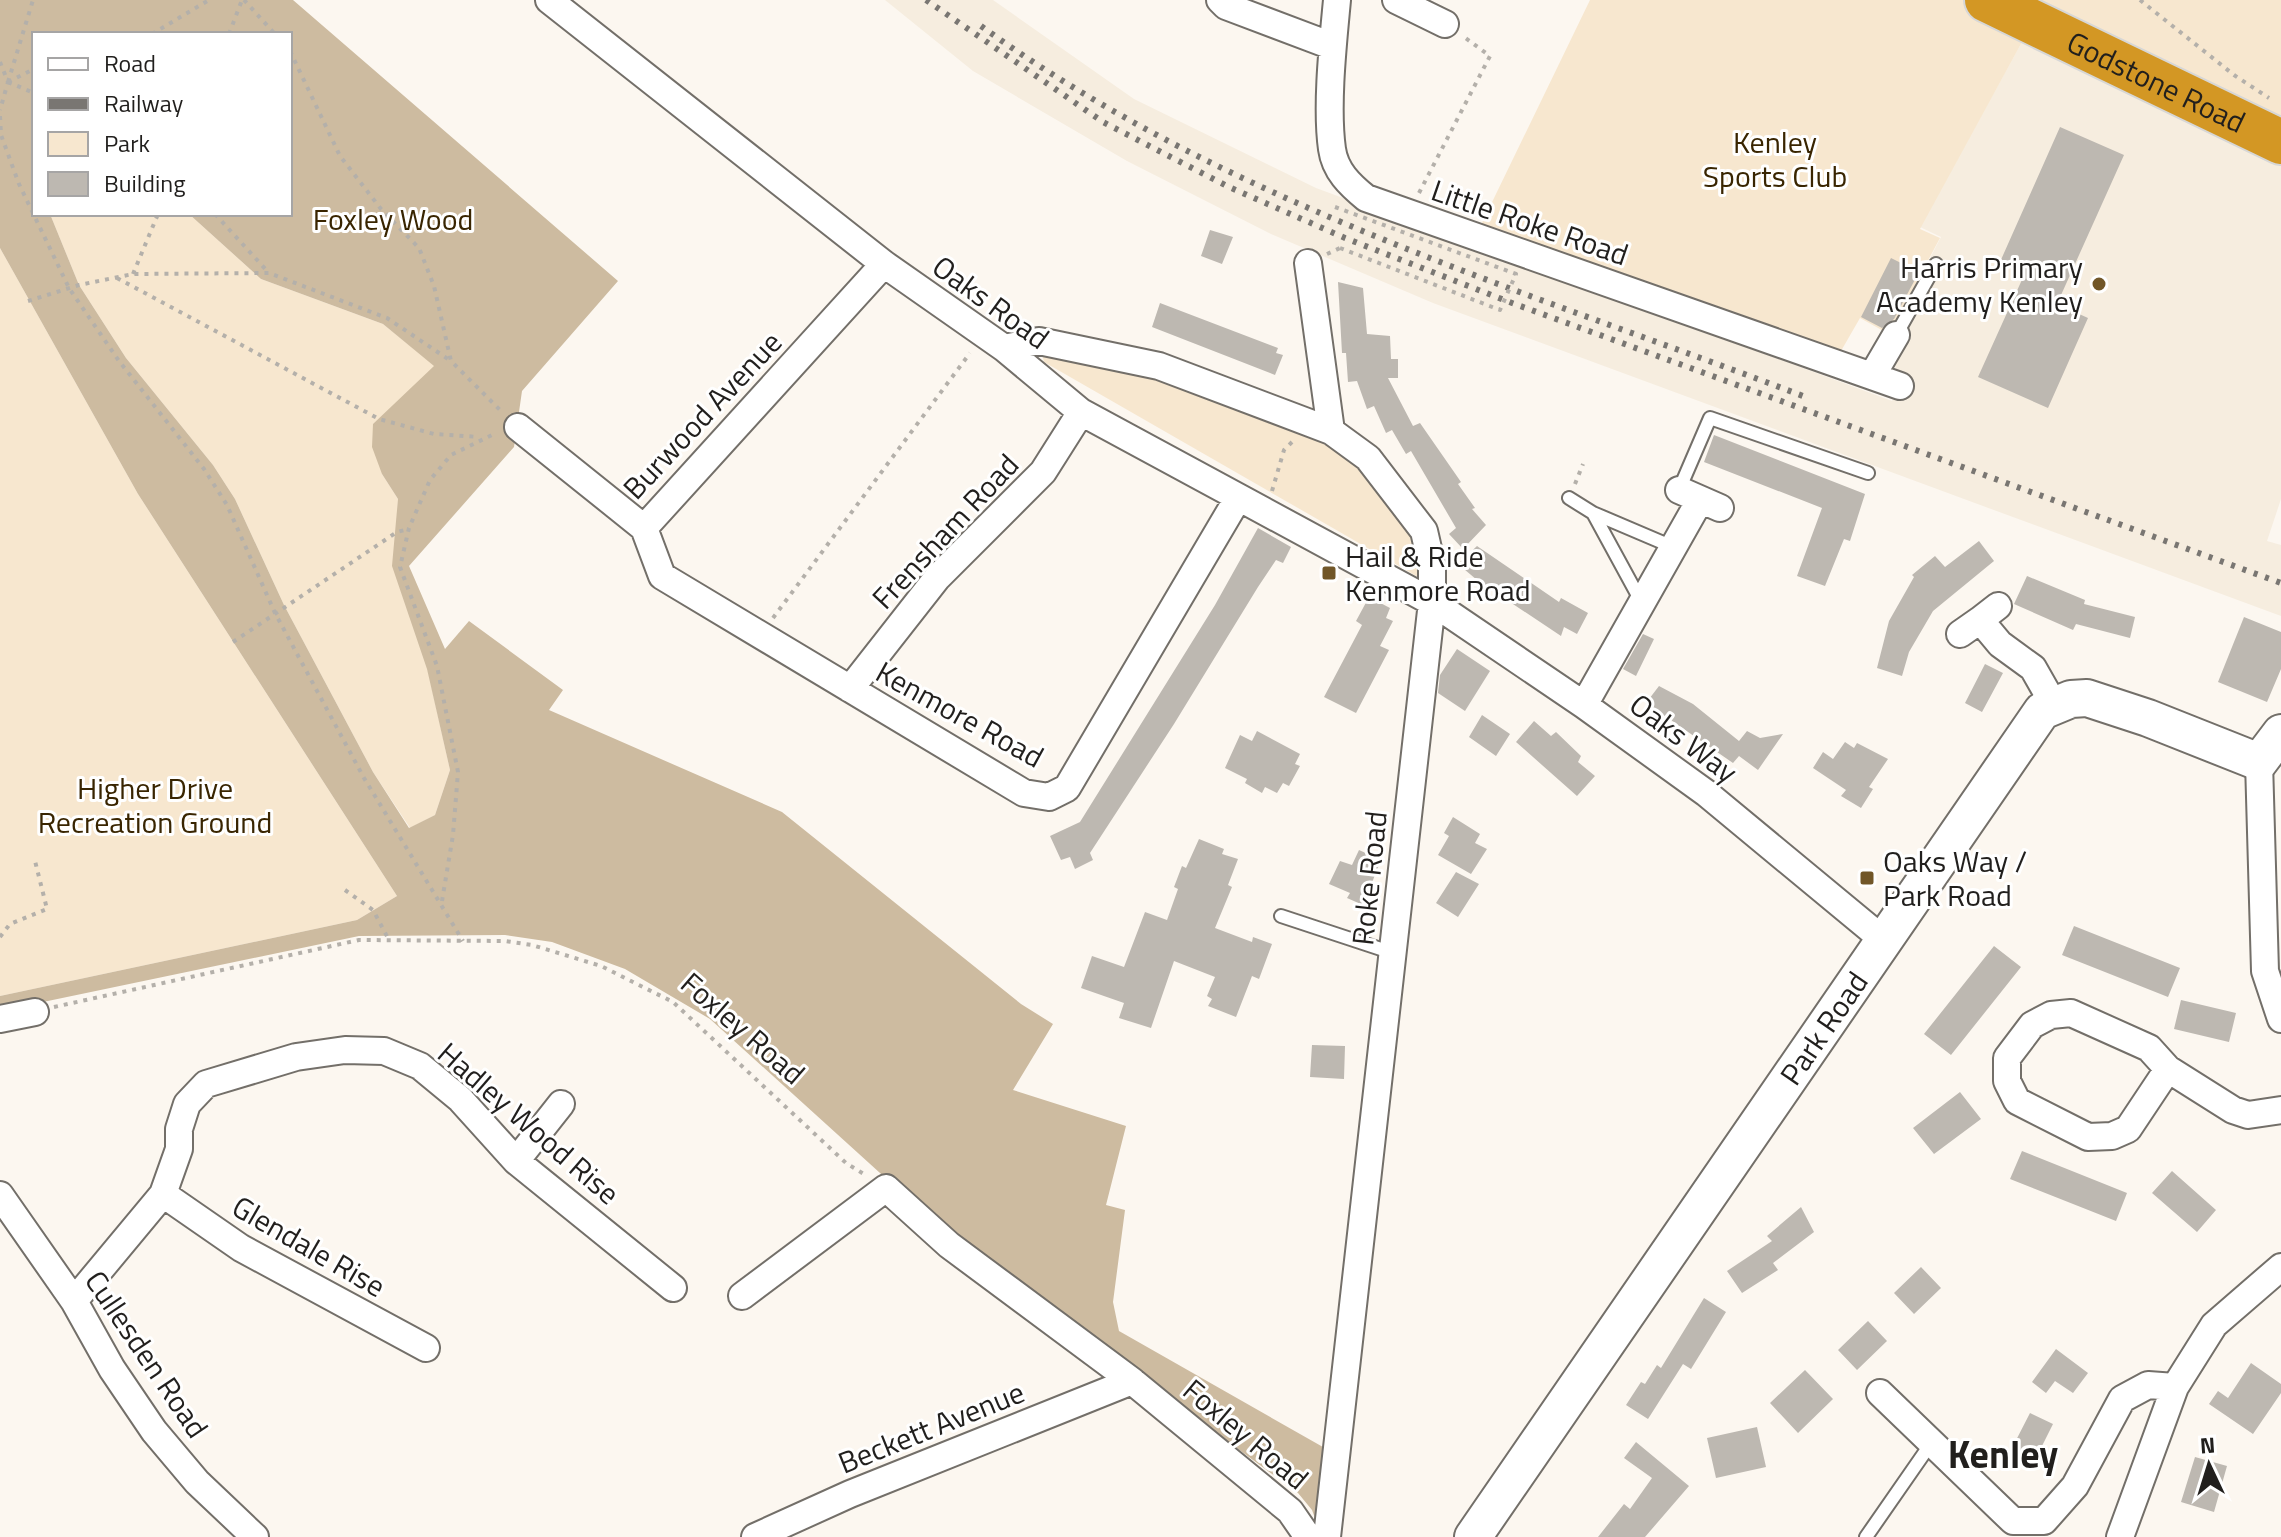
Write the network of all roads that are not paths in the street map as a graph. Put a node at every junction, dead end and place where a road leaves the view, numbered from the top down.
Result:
1 (549, 0) edge
2 (1220, 0) edge
3 (1337, 0) edge
4 (1396, 0) edge
5 (1987, 0) edge
6 (1445, 24) road end
7 (1332, 46) junction
8 (2280, 124) edge
9 (1308, 263) dead end
10 (884, 264) junction
11 (1936, 264) dead end
12 (1896, 335) joint
13 (994, 342) junction
14 (1872, 376) junction
15 (1900, 386) dead end
16 (1081, 412) junction
17 (518, 427) road end
18 (1331, 431) junction
19 (1868, 473) dead end
20 (1238, 498) junction
21 (1569, 498) dead end
22 (1700, 500) joint
23 (1593, 513) junction
24 (644, 528) junction
25 (1673, 547) junction
26 (1432, 602) junction
27 (1642, 603) junction
28 (1980, 620) dead end
29 (850, 689) junction
30 (1584, 705) junction
31 (2054, 705) junction
32 (2281, 733) edge
33 (2259, 762) junction
34 (1281, 916) dead end
35 (1886, 942) junction
36 (1393, 953) junction
37 (35, 1012) road end
38 (0, 1019) edge
39 (2281, 1019) edge
40 (2168, 1069) junction
41 (561, 1104) dead end
42 (2281, 1110) edge
43 (516, 1161) junction
44 (163, 1194) junction
45 (0, 1195) edge
46 (2281, 1267) edge
47 (673, 1288) dead end
48 (742, 1296) dead end
49 (74, 1301) junction
50 (426, 1348) dead end
51 (1132, 1381) junction
52 (2175, 1387) junction
53 (1880, 1393) dead end
54 (1932, 1442) junction
55 (255, 1537) edge
56 (755, 1537) edge
57 (1308, 1537) edge
58 (1327, 1537) edge
59 (1473, 1537) edge
60 (1866, 1537) edge
61 (2120, 1537) edge

1 - 10 street, Oaks Road
2 - 7 street
3 - 7 street, Little Roke Road
4 - 6 street
5 - 8 highway, Godstone Road
7 - 14 street, Little Roke Road
9 - 18 street
10 - 13 street, Oaks Road
10 - 24 street, Burwood Avenue
11 - 12 lane
12 - 14 street
13 - 16 street, Oaks Road
13 - 18 street, Roke Road
14 - 15 street, Little Roke Road
16 - 20 street, Oaks Road
16 - 29 street, Frensham Road
17 - 24 street, Burwood Avenue
18 - 26 street, Roke Road
19 - 22 lane
20 - 26 street, Oaks Road
20 - 29 street, Kenmore Road
21 - 23 lane
22 - 25 street
23 - 25 lane
23 - 27 lane
24 - 29 street, Kenmore Road
25 - 27 street
26 - 30 street, Oaks Way
26 - 36 street, Roke Road
27 - 30 street
28 - 31 street
30 - 35 street, Oaks Way
31 - 33 street
31 - 35 street, Park Road
32 - 33 street
33 - 39 street
34 - 36 lane
35 - 59 street, Park Road
36 - 58 street, Roke Road
37 - 38 street
40 - 40 street
40 - 42 street
41 - 43 street
43 - 44 street, Hadley Wood Rise
43 - 47 street, Hadley Wood Rise
44 - 49 street, Hadley Wood Rise
44 - 50 street, Glendale Rise
45 - 49 street, Cullesden Road
46 - 52 street
48 - 51 street, Foxley Road
49 - 55 street, Cullesden Road
51 - 56 street, Beckett Avenue
51 - 57 street, Foxley Road
52 - 54 street
52 - 61 street
53 - 54 street
54 - 60 lane

